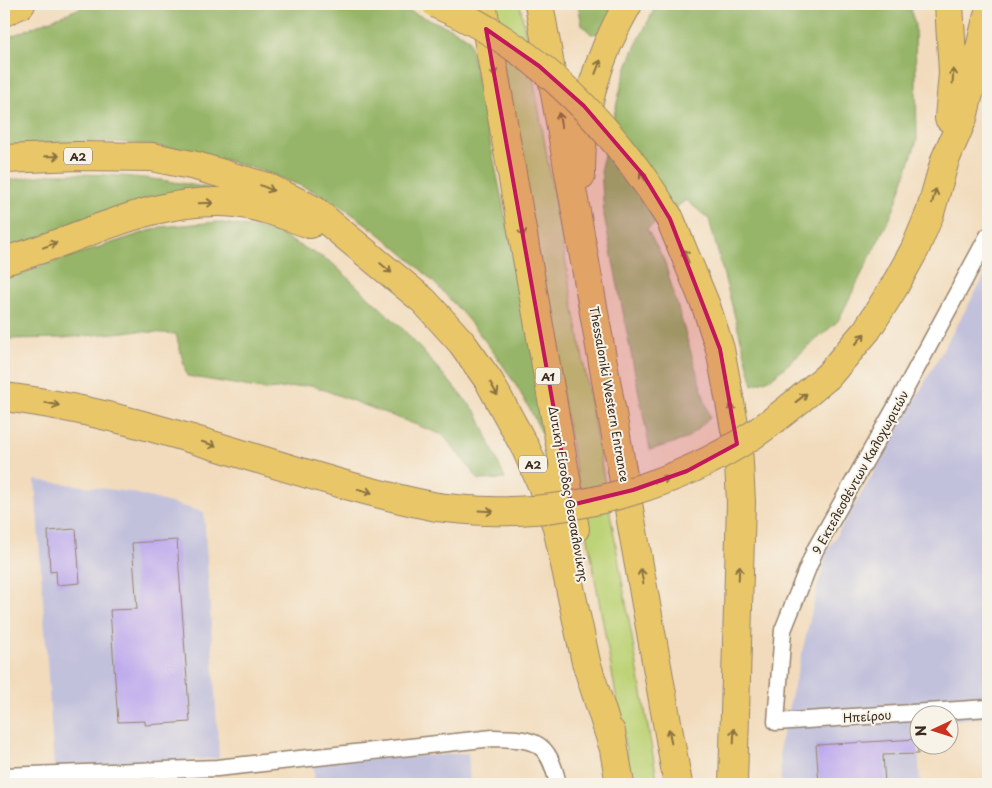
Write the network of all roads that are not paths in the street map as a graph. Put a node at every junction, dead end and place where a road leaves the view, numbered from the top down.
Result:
1 (21, 4) edge
2 (436, 4) edge
3 (482, 4) edge
4 (539, 4) edge
5 (628, 4) edge
6 (949, 4) edge
7 (4, 12) edge
8 (988, 14) edge
9 (4, 159) edge
10 (945, 160) junction
11 (988, 236) edge
12 (348, 238) junction
13 (4, 261) edge
14 (591, 288) junction
15 (4, 397) edge
16 (988, 708) edge
17 (776, 722) joint
18 (614, 749) junction
19 (4, 776) edge
20 (558, 784) edge
21 (620, 784) edge
22 (678, 784) edge
23 (733, 784) edge

1 - 7 highway
23 -> 2 highway, bridge
3 -> 18 highway, Δυτική Είσοδος Θεσσαλονίκης / Α1
14 -> 4 highway, Thessaloniki Western Entrance
14 -> 5 highway
10 -> 6 highway
8 - 10 highway
9 -> 12 highway, Α2
15 -> 10 highway, bridge
11 - 17 street, 9 Εκτελεσθέντων Καλοχωριτών
13 -> 12 highway
12 -> 18 highway, Α2
22 -> 14 highway, Thessaloniki Western Entrance
16 - 17 street, Ηπείρου
18 - 21 highway, Α1
19 - 20 street

